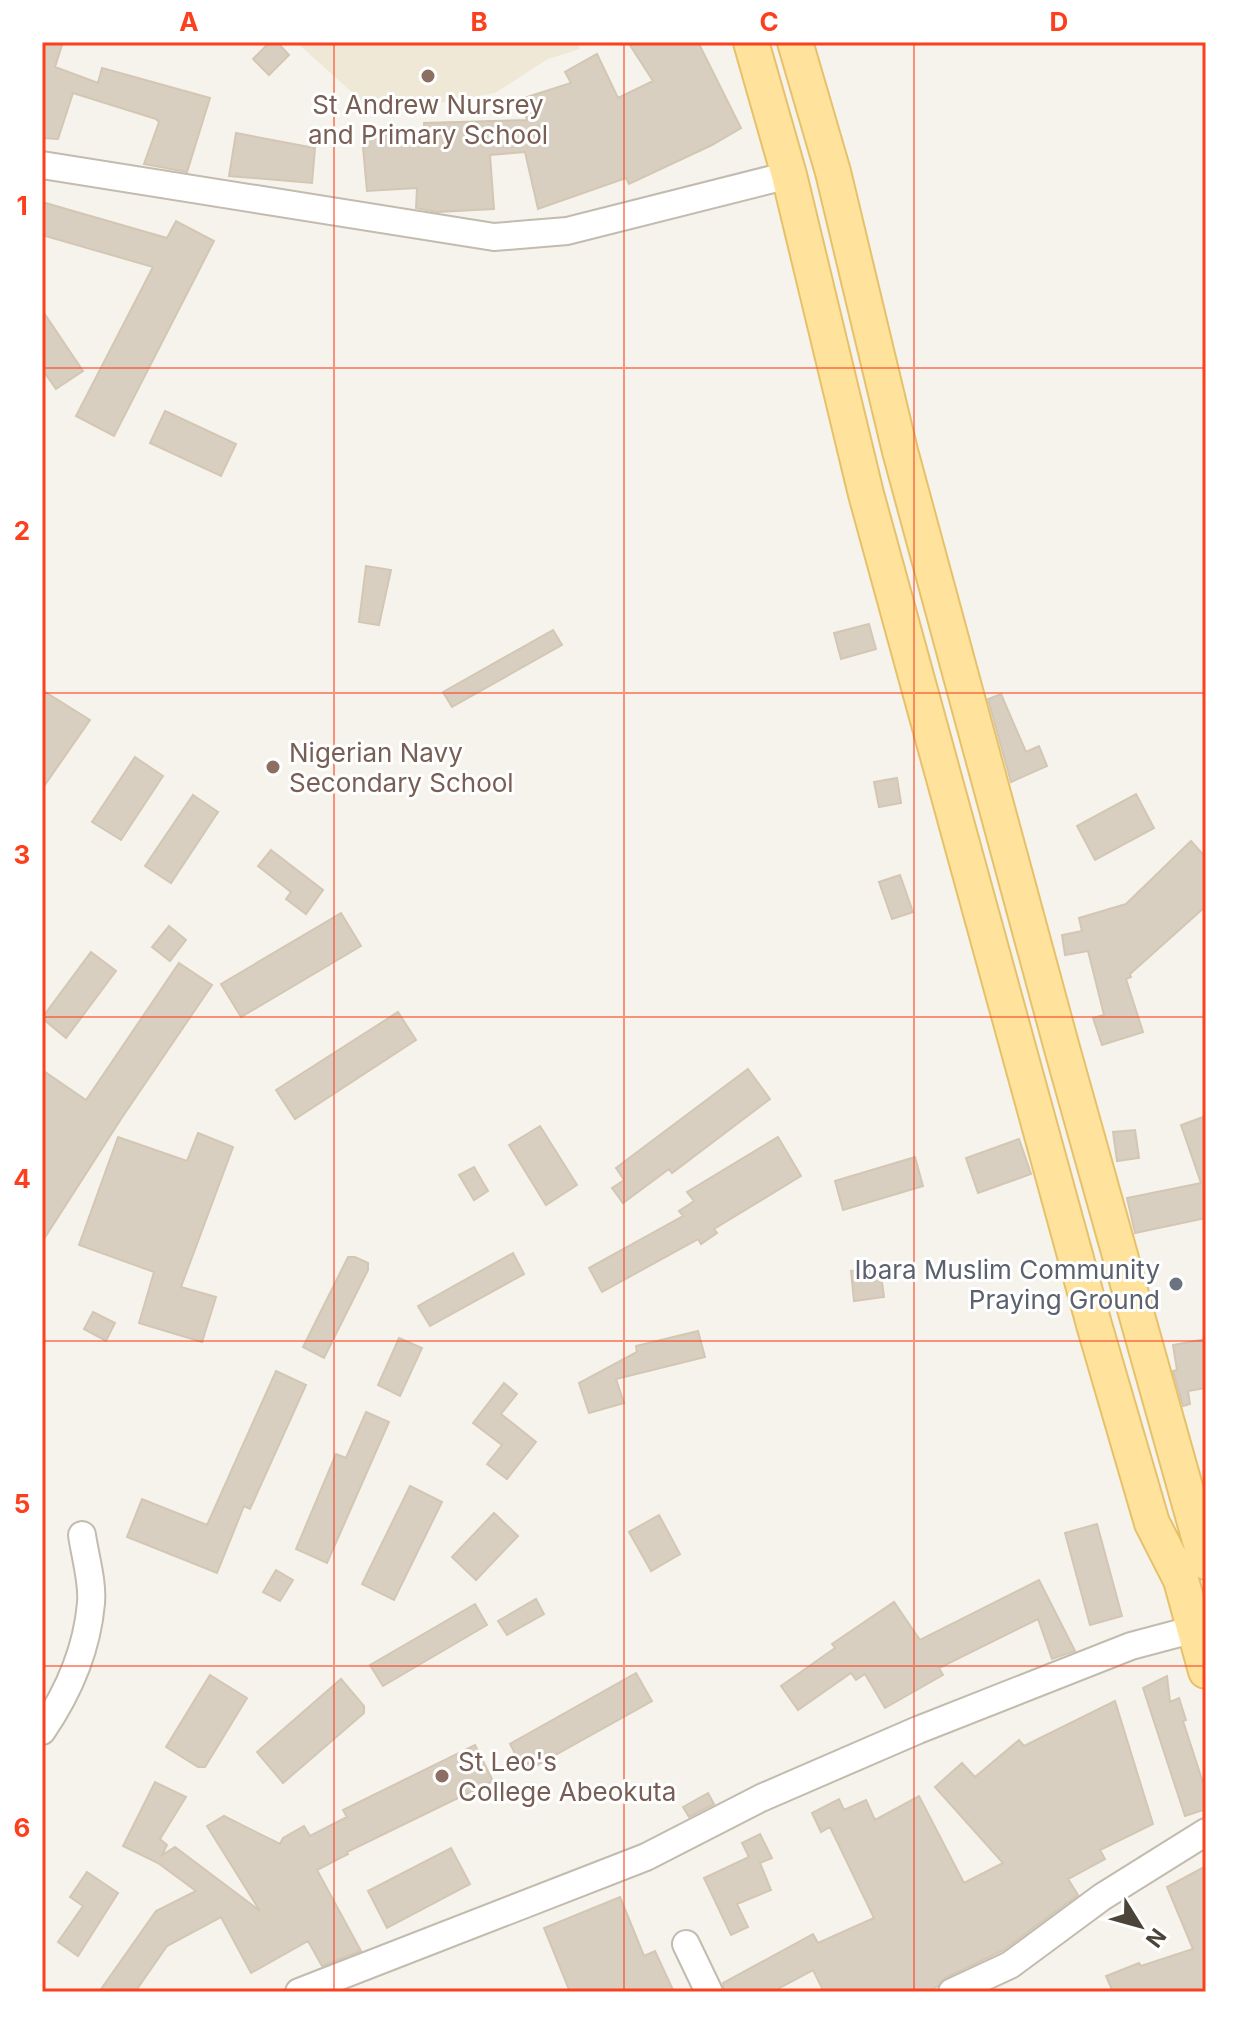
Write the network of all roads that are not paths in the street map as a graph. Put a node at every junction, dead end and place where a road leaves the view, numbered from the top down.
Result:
1 (751, 42) edge
2 (795, 42) edge
3 (42, 165) edge
4 (789, 175) junction
5 (82, 1535) dead end
6 (1203, 1540) edge
7 (1195, 1629) junction
8 (1206, 1671) edge
9 (42, 1731) edge
10 (1206, 1832) edge
11 (686, 1944) dead end
12 (299, 1992) edge
13 (709, 1992) edge
14 (952, 1992) edge

1 - 4 main road
2 - 6 main road
3 - 4 street
4 - 7 main road
5 - 9 street
7 - 8 main road
7 - 12 street
10 - 14 street
11 - 13 street

